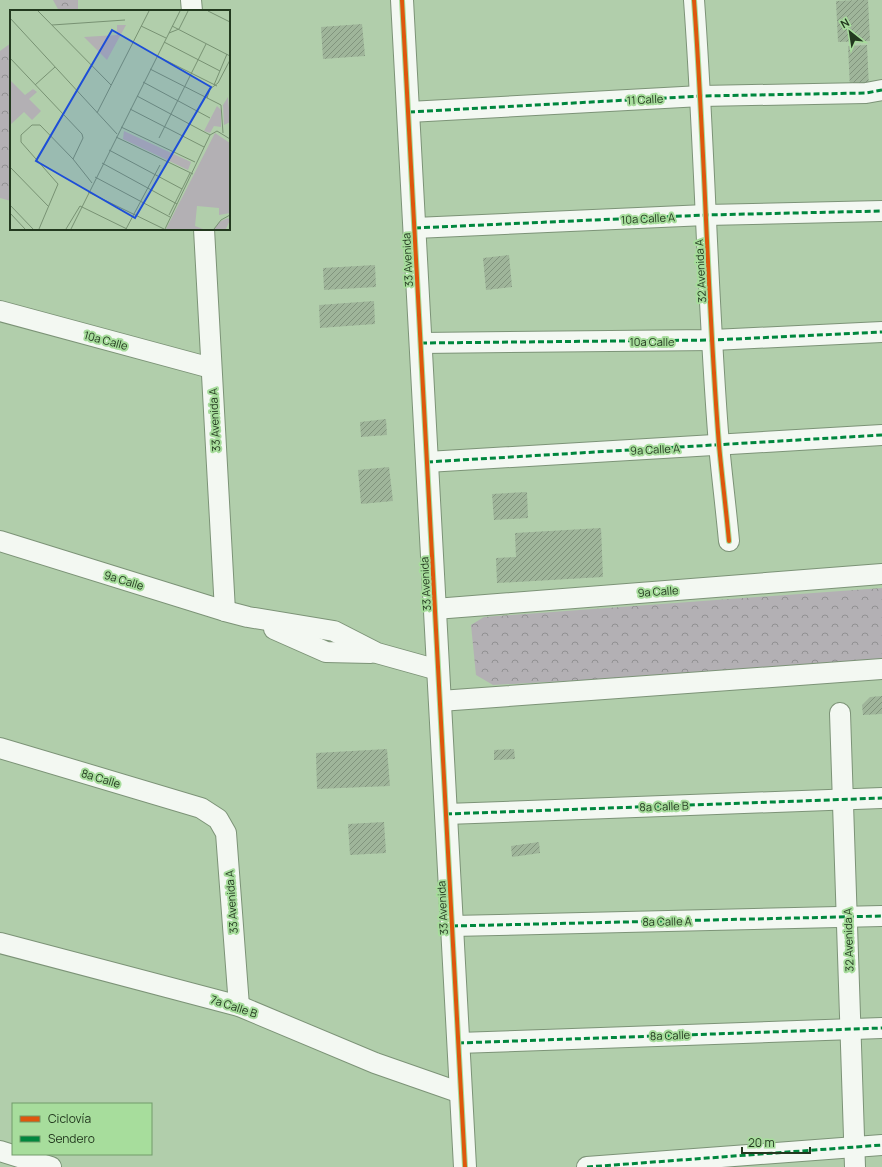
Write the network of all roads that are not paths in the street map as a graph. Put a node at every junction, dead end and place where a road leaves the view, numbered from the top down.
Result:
1 (191, 0) edge
2 (402, 0) edge
3 (694, 0) edge
4 (192, 10) edge
5 (882, 90) edge
6 (701, 96) junction
7 (409, 112) junction
8 (882, 211) edge
9 (706, 215) junction
10 (415, 228) junction
11 (204, 230) edge
12 (0, 311) edge
13 (882, 332) edge
14 (713, 340) junction
15 (421, 343) junction
16 (211, 368) junction
17 (882, 435) edge
18 (719, 445) junction
19 (427, 462) junction
20 (0, 541) edge
21 (729, 541) dead end
22 (882, 574) edge
23 (435, 609) junction
24 (225, 611) junction
25 (882, 669) edge
26 (438, 670) junction
27 (440, 701) junction
28 (840, 713) dead end
29 (0, 748) edge
30 (882, 798) edge
31 (842, 800) junction
32 (201, 808) joint
33 (446, 814) junction
34 (847, 916) junction
35 (882, 916) edge
36 (452, 926) junction
37 (0, 943) edge
38 (239, 1006) junction
39 (882, 1028) edge
40 (851, 1029) junction
41 (458, 1043) junction
42 (461, 1092) junction
43 (882, 1145) edge
44 (855, 1147) junction
45 (0, 1151) edge
46 (12, 1155) edge
47 (13, 1155) edge
48 (51, 1167) edge
49 (465, 1167) edge
50 (587, 1167) edge
51 (856, 1167) edge

1 - 4 street
2 - 7 street, 33 Avenida
3 - 6 street, 32 Avenida A
5 - 6 street, 11 Calle
6 - 7 street, 11 Calle
6 - 9 street, 32 Avenida A
7 - 10 street, 33 Avenida
8 - 9 street, 10a Calle A
9 - 10 street, 10a Calle A
9 - 14 street, 32 Avenida A
10 - 15 street, 33 Avenida
11 - 16 street, 33 Avenida A
12 - 16 street, 10a Calle
13 - 14 street, 10a Calle
14 - 15 street, 10a Calle
14 - 18 street, 32 Avenida A
15 - 19 street, 33 Avenida
16 - 24 street, 33 Avenida A
17 - 18 street, 9a Calle A
18 - 19 street, 9a Calle A
18 - 21 street, 32 Avenida A
19 - 23 street, 33 Avenida
20 - 24 street, 9a Calle
22 - 23 street, 9a Calle
23 - 26 street, 33 Avenida
24 - 26 street, 9a Calle
25 - 27 street
26 - 27 street, 33 Avenida
27 - 33 street, 33 Avenida
28 - 31 street, 32 Avenida A
29 - 32 street, 8a Calle
30 - 31 street, 8a Calle B
31 - 33 street, 8a Calle B
31 - 34 street, 32 Avenida A
32 - 38 street, 33 Avenida A
33 - 36 street, 33 Avenida
34 - 35 street, 8a Calle A
34 - 36 street, 8a Calle A
34 - 40 street, 32 Avenida A
36 - 41 street, 33 Avenida
37 - 38 street, 7a Calle B
38 - 42 street, 7a Calle B
39 - 40 street, 8a Calle
40 - 41 street, 8a Calle
40 - 44 street, 32 Avenida A
41 - 42 street, 33 Avenida
42 - 49 street, 33 Avenida
43 - 44 street
44 - 50 street
44 - 51 street, 32 Avenida A
45 - 46 street
47 - 48 street

